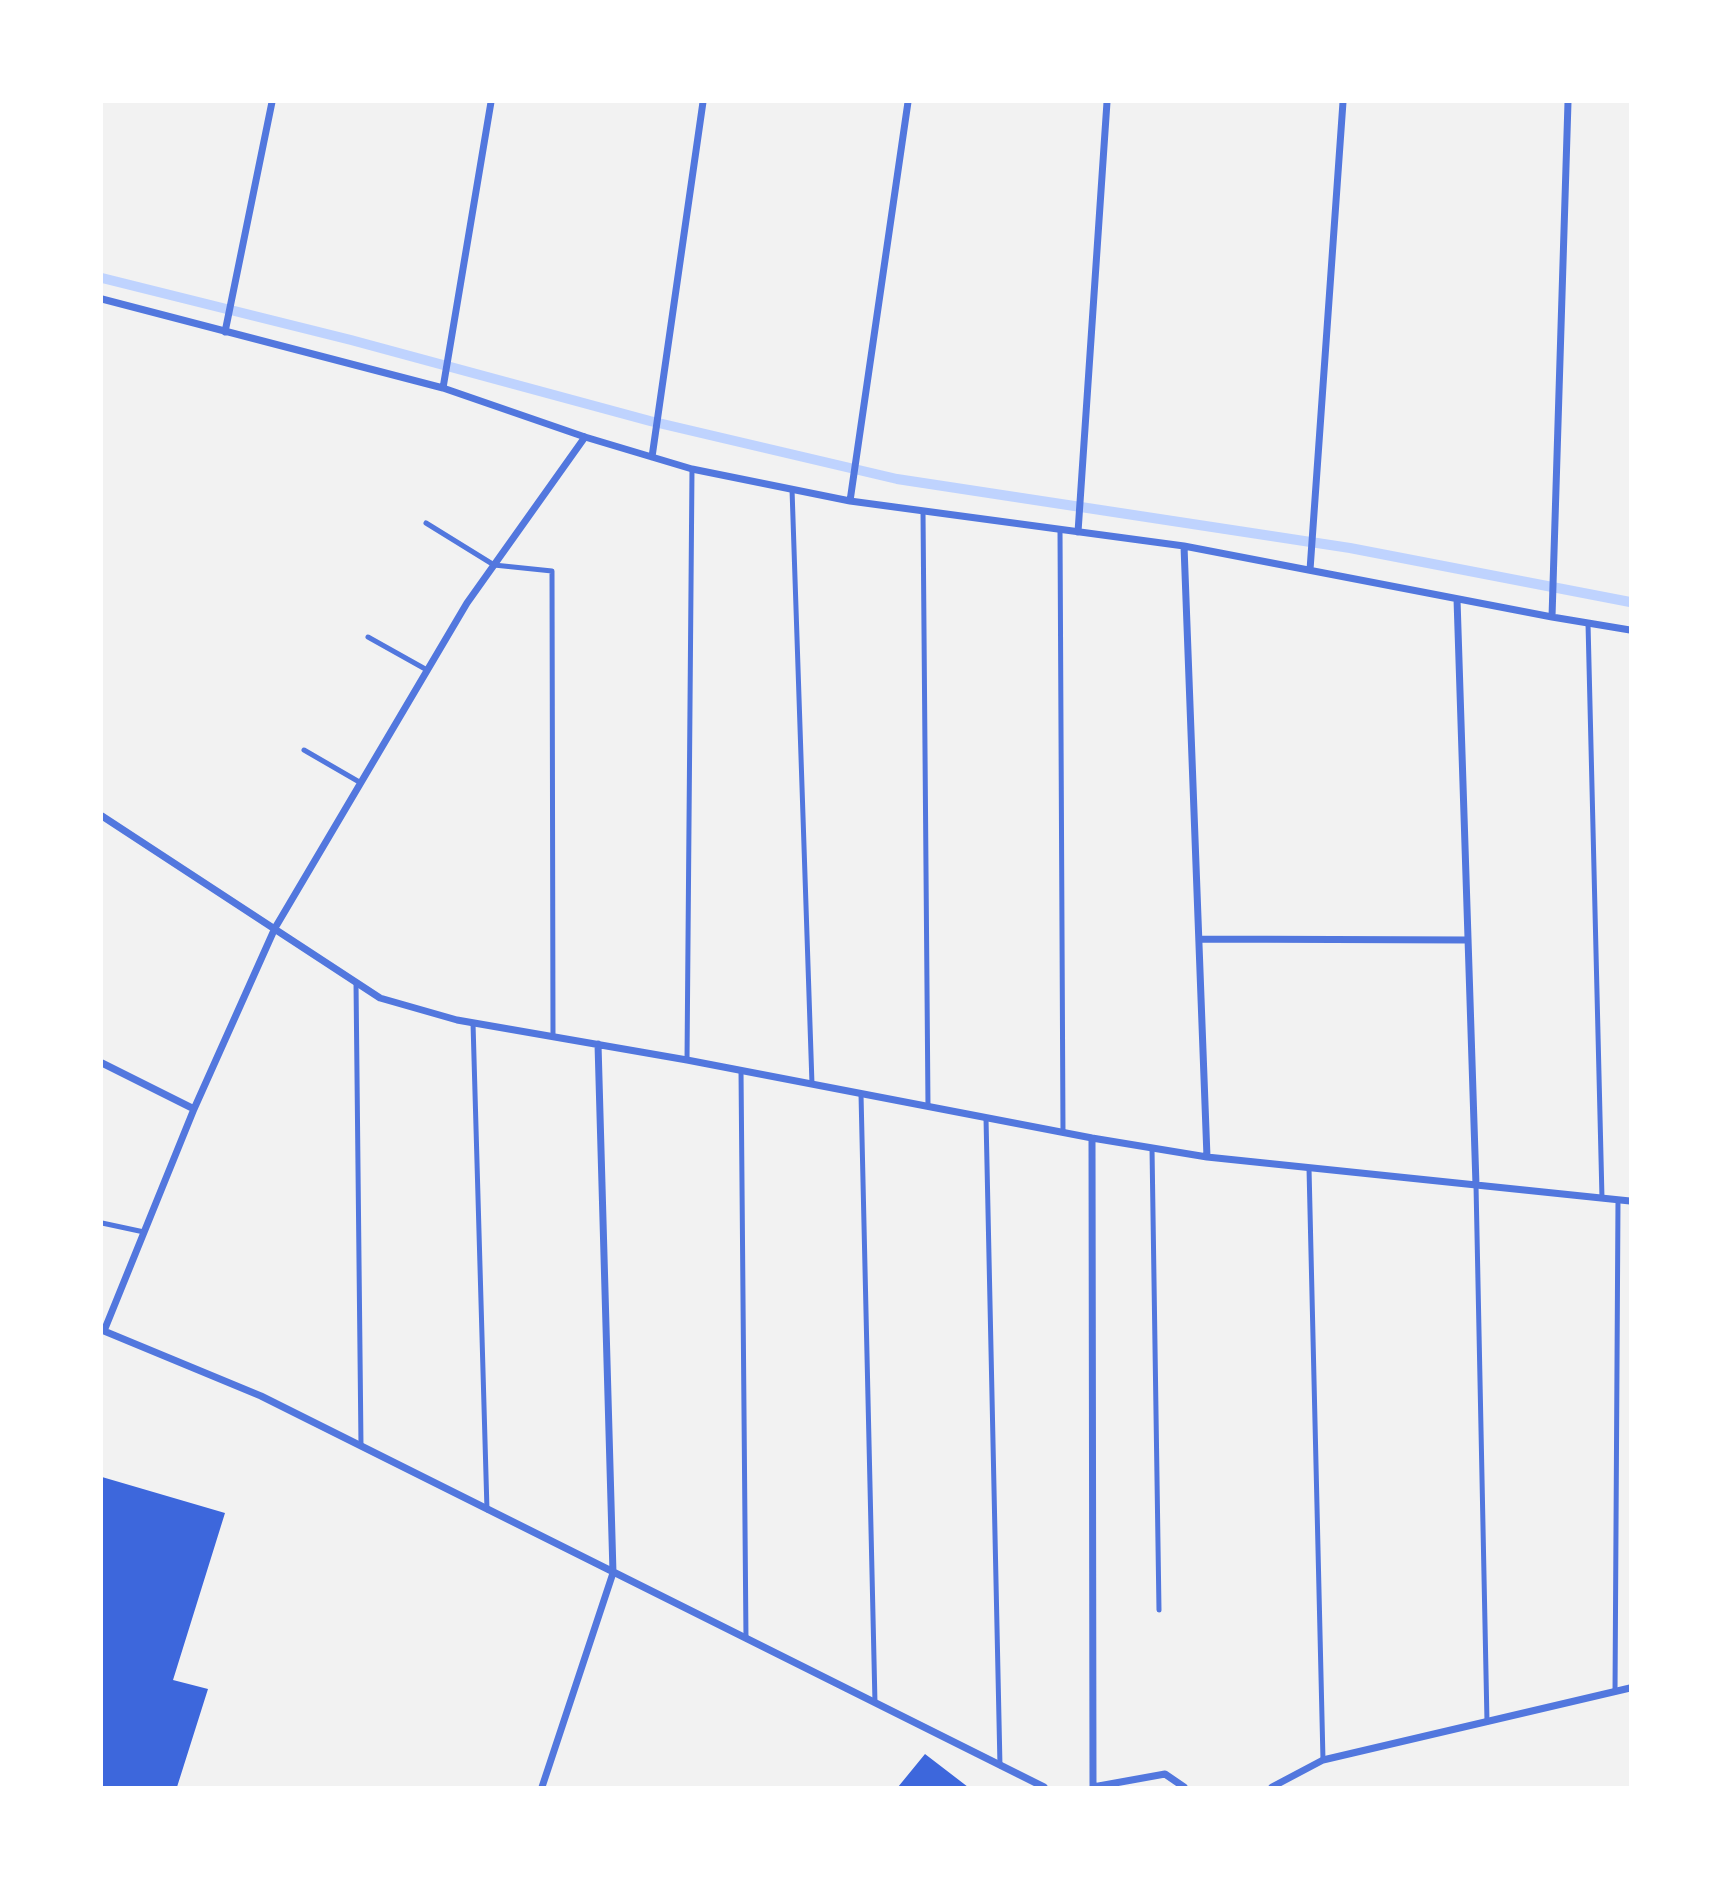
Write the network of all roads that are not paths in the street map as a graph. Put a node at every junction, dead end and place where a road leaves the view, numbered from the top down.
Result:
1 (272, 102) edge
2 (491, 102) edge
3 (703, 102) edge
4 (908, 102) edge
5 (1107, 102) edge
6 (1343, 102) edge
7 (1568, 102) edge
8 (102, 299) edge
9 (225, 332) junction
10 (443, 388) junction
11 (585, 437) junction
12 (652, 457) junction
13 (692, 469) junction
14 (792, 489) junction
15 (850, 501) junction
16 (923, 511) junction
17 (426, 523) dead end
18 (1060, 529) junction
19 (1077, 531) junction
20 (1184, 546) junction
21 (494, 565) junction
22 (1310, 570) junction
23 (1457, 599) junction
24 (1552, 617) junction
25 (1588, 623) junction
26 (1630, 629) edge
27 (368, 636) dead end
28 (427, 670) junction
29 (304, 750) dead end
30 (360, 783) junction
31 (102, 816) edge
32 (275, 928) junction
33 (1199, 939) junction
34 (1468, 940) junction
35 (356, 982) junction
36 (473, 1023) junction
37 (553, 1037) junction
38 (598, 1044) junction
39 (687, 1060) junction
40 (102, 1063) edge
41 (741, 1070) junction
42 (812, 1084) junction
43 (861, 1094) junction
44 (928, 1107) junction
45 (194, 1109) junction
46 (986, 1118) junction
47 (1063, 1133) junction
48 (1092, 1138) junction
49 (1152, 1148) junction
50 (1207, 1157) junction
51 (1309, 1168) junction
52 (1476, 1185) junction
53 (1602, 1198) junction
54 (1618, 1200) junction
55 (1630, 1201) edge
56 (102, 1223) edge
57 (144, 1232) junction
58 (360, 1446) junction
59 (487, 1510) junction
60 (613, 1573) junction
61 (1159, 1610) dead end
62 (746, 1639) junction
63 (1630, 1688) edge
64 (1615, 1692) junction
65 (875, 1703) junction
66 (1487, 1722) junction
67 (1323, 1760) junction
68 (1000, 1766) junction
69 (542, 1787) edge
70 (1044, 1787) edge
71 (1093, 1787) edge
72 (1184, 1787) edge
73 (1272, 1787) edge

1 - 9 street
2 - 10 street
3 - 12 street
4 - 15 street
5 - 19 street
6 - 22 street
7 - 24 street
8 - 9 street
9 - 10 street
10 - 11 street
11 - 12 street
11 - 21 street
12 - 13 street
13 - 14 street
13 - 39 lane
14 - 15 street
14 - 42 lane
15 - 16 street
16 - 18 street
16 - 44 lane
17 - 21 lane
18 - 19 street
18 - 47 lane
19 - 20 street
20 - 22 street
20 - 33 street
21 - 28 street
21 - 37 lane
22 - 23 street
23 - 24 street
23 - 34 street
24 - 25 street
25 - 26 street
25 - 53 lane
27 - 28 lane
28 - 30 street
29 - 30 lane
30 - 32 street
31 - 32 street
32 - 35 street
32 - 45 street
33 - 34 street
33 - 50 street
34 - 52 street
35 - 36 street
35 - 58 lane
36 - 37 street
36 - 59 lane
37 - 38 street
38 - 39 street
38 - 60 street
39 - 41 street
40 - 45 street
41 - 42 street
41 - 62 lane
42 - 43 street
43 - 44 street
43 - 65 lane
44 - 46 street
45 - 57 street
46 - 47 street
46 - 68 lane
47 - 48 street
48 - 49 street
48 - 71 street
49 - 50 street
49 - 61 lane
50 - 51 street
51 - 52 street
51 - 67 lane
52 - 53 street
52 - 66 lane
53 - 54 street
54 - 55 street
54 - 64 lane
56 - 57 lane
57 - 58 street
58 - 59 street
59 - 60 street
60 - 62 street
60 - 69 street
62 - 65 street
63 - 64 street
64 - 66 street
65 - 68 street
66 - 67 street
67 - 73 street
68 - 70 street
71 - 72 street

